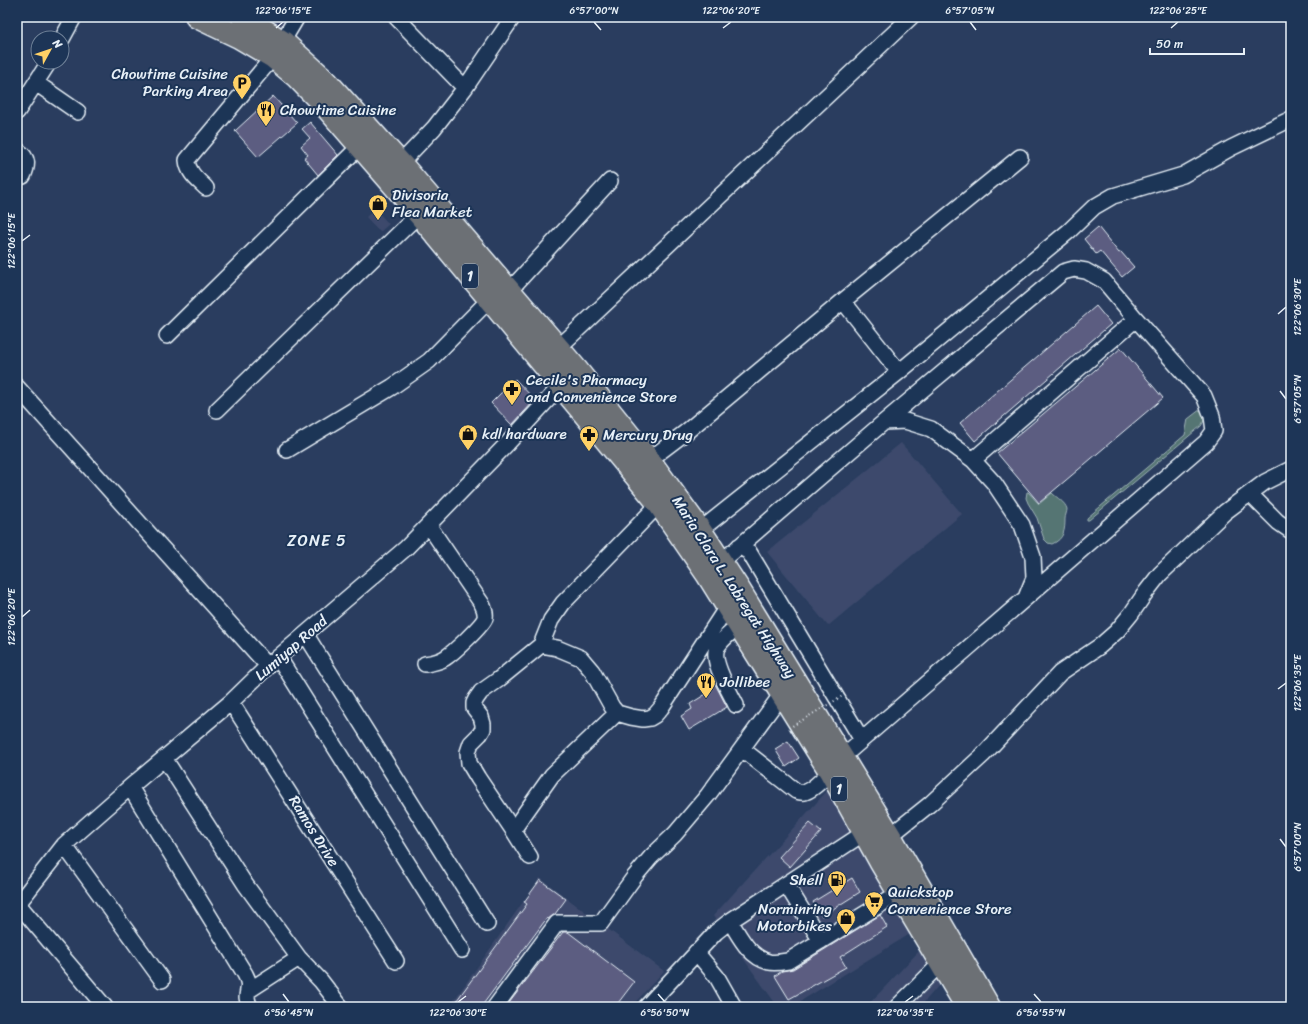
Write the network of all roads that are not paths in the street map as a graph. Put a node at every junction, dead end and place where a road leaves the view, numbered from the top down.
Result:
1 (74, 17) edge
2 (197, 17) edge
3 (243, 17) edge
4 (298, 17) edge
5 (396, 17) edge
6 (513, 17) edge
7 (911, 17) edge
8 (67, 30) edge
9 (278, 49) junction
10 (44, 70) edge
11 (36, 83) junction
12 (465, 88) junction
13 (17, 112) edge
14 (78, 112) dead end
15 (1291, 119) edge
16 (360, 146) junction
17 (17, 150) edge
18 (1020, 157) dead end
19 (394, 170) junction
20 (23, 176) dead end
21 (610, 181) dead end
22 (206, 188) dead end
23 (419, 214) junction
24 (499, 296) junction
25 (843, 301) junction
26 (1136, 319) junction
27 (167, 336) dead end
28 (558, 348) junction
29 (576, 370) junction
30 (899, 372) junction
31 (561, 386) junction
32 (17, 387) edge
33 (217, 410) dead end
34 (884, 422) junction
35 (287, 450) dead end
36 (649, 460) junction
37 (973, 460) junction
38 (1291, 469) edge
39 (1250, 494) junction
40 (659, 504) junction
41 (428, 526) junction
42 (1291, 531) edge
43 (693, 535) junction
44 (739, 546) junction
45 (714, 568) junction
46 (1025, 598) junction
47 (727, 607) junction
48 (738, 626) junction
49 (306, 635) junction
50 (541, 645) junction
51 (274, 662) junction
52 (425, 664) dead end
53 (781, 695) junction
54 (231, 702) junction
55 (736, 705) dead end
56 (617, 713) junction
57 (862, 740) junction
58 (742, 748) junction
59 (164, 758) junction
60 (836, 764) junction
61 (130, 787) junction
62 (513, 830) junction
63 (864, 832) junction
64 (890, 836) junction
65 (64, 845) junction
66 (530, 857) dead end
67 (786, 884) junction
68 (899, 893) junction
69 (17, 905) edge
70 (730, 921) junction
71 (487, 924) dead end
72 (821, 941) junction
73 (462, 950) dead end
74 (696, 952) junction
75 (299, 958) junction
76 (396, 961) dead end
77 (941, 963) junction
78 (162, 980) dead end
79 (248, 991) junction
80 (105, 1007) edge
81 (250, 1007) edge
82 (341, 1007) edge
83 (495, 1007) edge
84 (646, 1007) edge
85 (734, 1007) edge
86 (898, 1007) edge
87 (968, 1007) edge
88 (989, 1007) edge

1 - 8 street
2 - 9 highway, Maria Clara L. Lobregat Highway / 1
3 - 9 highway, Maria Clara L. Lobregat Highway / 1
4 - 9 street
5 - 12 street
6 - 12 street
7 - 28 street
9 - 16 highway, Maria Clara L. Lobregat Highway / 1
9 - 19 highway, Maria Clara L. Lobregat Highway / 1
9 - 22 street
10 - 11 street
11 - 13 street
11 - 14 street
12 - 19 street
15 - 30 street
16 - 19 highway, Maria Clara L. Lobregat Highway / 1
16 - 27 street
17 - 20 street
18 - 25 street
19 - 23 highway, Maria Clara L. Lobregat Highway / 1
19 - 24 highway, Maria Clara L. Lobregat Highway / 1
21 - 24 street
23 - 24 highway, Maria Clara L. Lobregat Highway / 1
23 - 33 street
24 - 28 highway, Maria Clara L. Lobregat Highway / 1
24 - 31 highway, Maria Clara L. Lobregat Highway / 1
24 - 35 street
25 - 30 street
25 - 36 street
26 - 34 street
26 - 37 street
26 - 46 street
28 - 29 highway, Maria Clara L. Lobregat Highway / 1
29 - 31 street, Lumiyap Road
29 - 36 highway, Maria Clara L. Lobregat Highway / 1
30 - 43 street
31 - 40 highway, Maria Clara L. Lobregat Highway / 1
31 - 41 street, Lumiyap Road
32 - 51 street
34 - 37 street
34 - 44 street
36 - 43 highway, Maria Clara L. Lobregat Highway / 1
37 - 46 street
38 - 39 street
39 - 42 street
39 - 64 street
40 - 43 highway, Maria Clara L. Lobregat Highway / 1
40 - 50 street
41 - 49 street, Lumiyap Road
41 - 52 street
43 - 45 highway, Maria Clara L. Lobregat Highway / 1
44 - 45 street
44 - 57 street
45 - 47 highway, Maria Clara L. Lobregat Highway / 1
45 - 60 highway, Maria Clara L. Lobregat Highway / 1
46 - 57 street
47 - 48 highway, Maria Clara L. Lobregat Highway / 1
47 - 56 street
48 - 53 highway, Maria Clara L. Lobregat Highway / 1
48 - 55 street
49 - 51 street, Lumiyap Road
49 - 71 street
50 - 56 street
50 - 62 street
51 - 54 street, Lumiyap Road
51 - 73 street
53 - 58 street
53 - 60 highway, Maria Clara L. Lobregat Highway / 1
54 - 59 street, Lumiyap Road
54 - 76 street, Ramos Drive
56 - 62 street
57 - 60 street
58 - 60 street
58 - 83 street
59 - 61 street, Lumiyap Road
59 - 75 street
60 - 63 highway, Maria Clara L. Lobregat Highway / 1
60 - 64 highway, Maria Clara L. Lobregat Highway / 1
61 - 65 street, Lumiyap Road
61 - 79 street
62 - 66 street
63 - 67 street
63 - 68 highway, Maria Clara L. Lobregat Highway / 1
64 - 88 highway, Maria Clara L. Lobregat Highway / 1
65 - 69 street, Lumiyap Road
65 - 78 street
67 - 70 street
67 - 72 street
68 - 72 street
68 - 77 highway, Maria Clara L. Lobregat Highway / 1
69 - 80 street
70 - 72 street
70 - 74 street
74 - 84 street
74 - 85 street
75 - 79 street
75 - 82 street
77 - 86 street
77 - 87 highway, Maria Clara L. Lobregat Highway / 1
79 - 81 street

